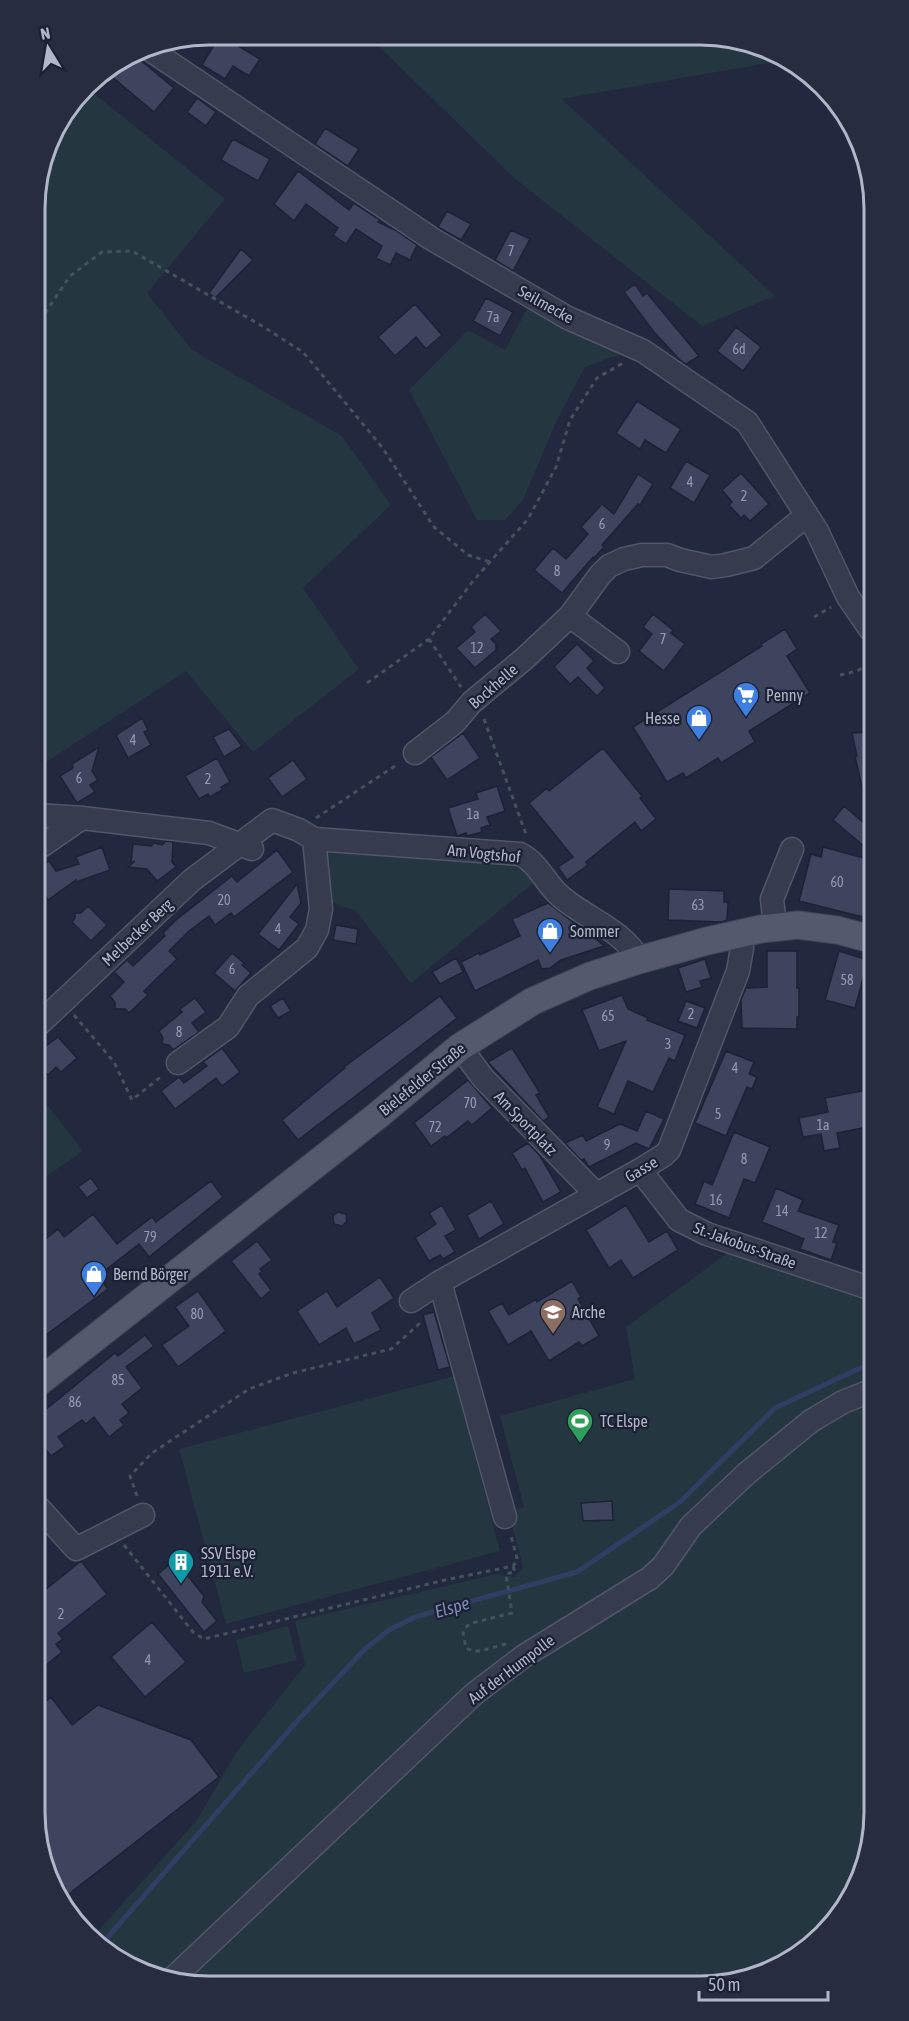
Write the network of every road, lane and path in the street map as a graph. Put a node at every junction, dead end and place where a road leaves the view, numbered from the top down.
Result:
1 (156, 54) edge
2 (45, 313) edge
3 (643, 351) junction
4 (807, 515) junction
5 (490, 562) junction
6 (570, 616) junction
7 (864, 620) edge
8 (429, 639) junction
9 (618, 652) dead end
10 (864, 667) edge
11 (840, 675) dead end
12 (367, 683) dead end
13 (472, 702) junction
14 (415, 753) joint
15 (45, 816) edge
16 (82, 818) junction
17 (302, 832) junction
18 (45, 843) edge
19 (240, 844) junction
20 (792, 849) dead end
21 (529, 858) junction
22 (775, 926) junction
23 (740, 933) junction
24 (864, 937) edge
25 (639, 960) junction
26 (62, 1002) junction
27 (45, 1018) edge
28 (460, 1047) junction
29 (178, 1063) joint
30 (640, 1170) junction
31 (596, 1194) junction
32 (440, 1282) junction
33 (864, 1286) edge
34 (411, 1301) joint
35 (45, 1377) edge
36 (864, 1393) edge
37 (45, 1515) edge
38 (143, 1515) joint
39 (505, 1517) joint
40 (113, 1531) junction
41 (513, 1566) junction
42 (510, 1642) dead end
43 (178, 1973) edge

1 - 3 street, Seilmecke
2 - 5 path
3 - 4 street, Seilmecke
3 - 5 path
4 - 6 street, Bockhelle
4 - 7 street, Seilmecke
5 - 8 path
6 - 9 street
6 - 13 street, Bockhelle
8 - 12 path
8 - 13 path
10 - 11 path
13 - 14 street, Bockhelle
13 - 21 path
14 - 17 path
15 - 16 street
16 - 18 street
16 - 19 street
17 - 19 street, Am Vogtshof
17 - 21 street, Am Vogtshof
17 - 29 street
19 - 26 street, Melbecker Berg
20 - 22 street
21 - 25 street, Am Vogtshof
22 - 23 main road, Bielefelder Straße
22 - 24 main road, Bielefelder Straße
23 - 25 main road, Bielefelder Straße
23 - 30 street, Gasse
25 - 28 main road, Bielefelder Straße
26 - 27 street, Melbecker Berg
26 - 29 path
28 - 31 street, Am Sportplatz
28 - 35 main road, Bielefelder Straße
30 - 31 street, Gasse
30 - 33 street, St.-Jakobus-Straße
31 - 32 street, Gasse
32 - 34 street, Gasse
32 - 39 street
34 - 38 path
36 - 43 street, Auf der Humpolle
37 - 40 street
38 - 40 street
39 - 41 path
40 - 41 path
41 - 42 path

